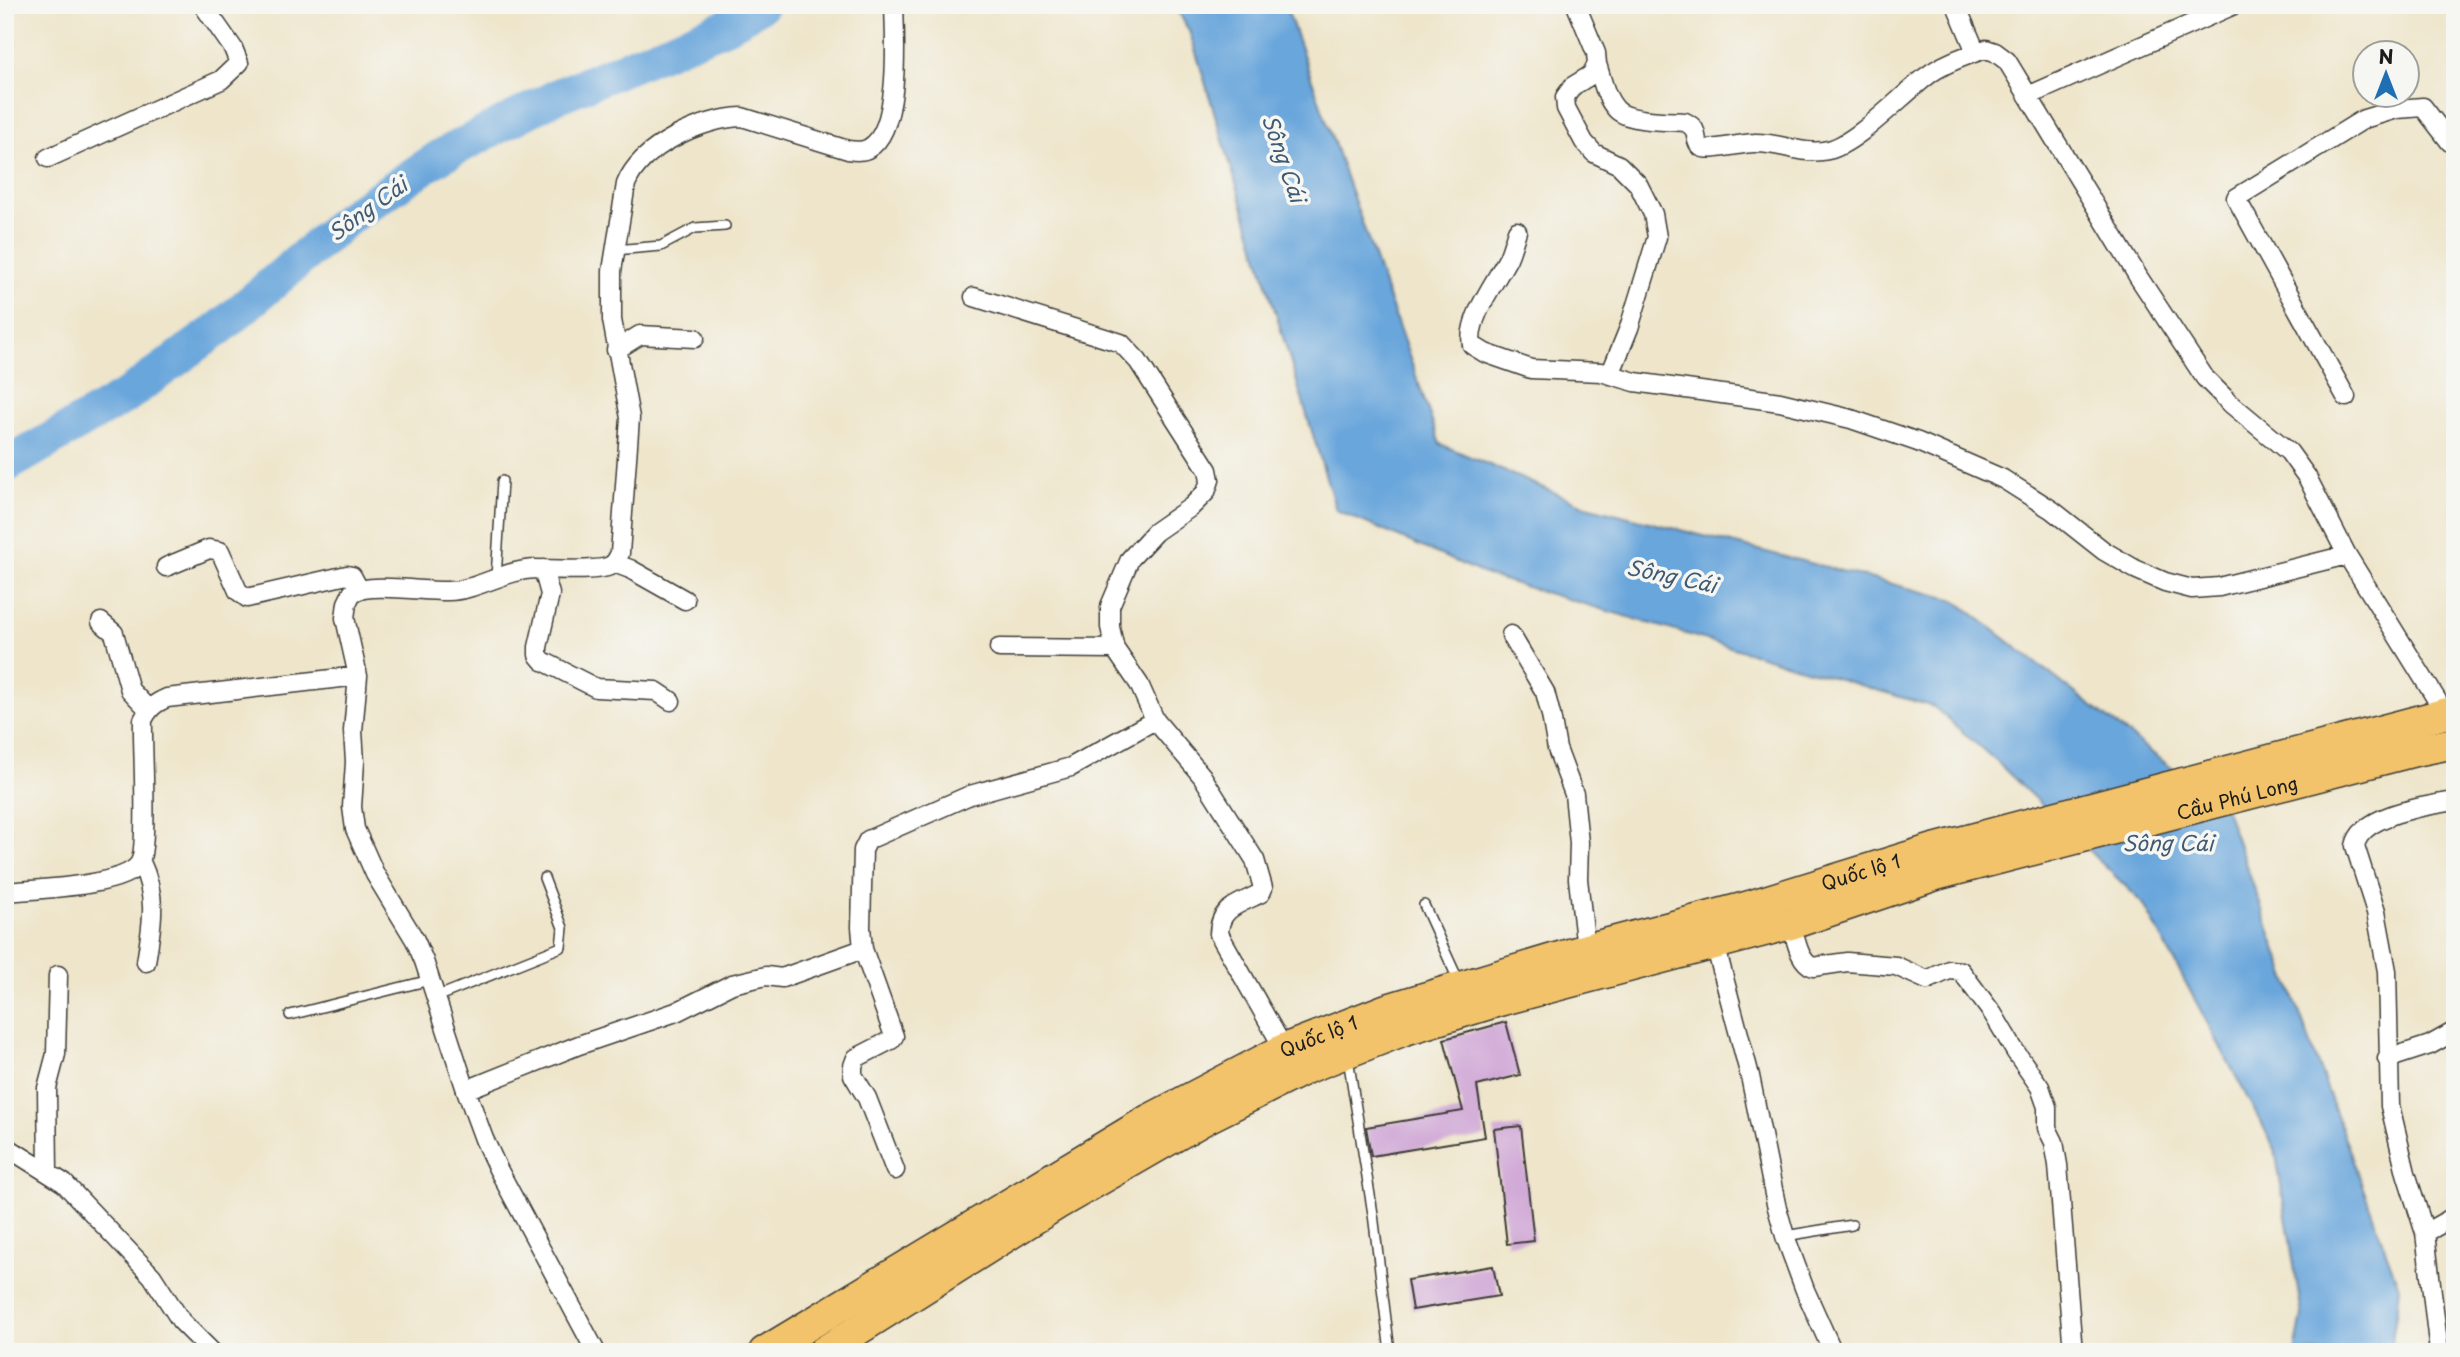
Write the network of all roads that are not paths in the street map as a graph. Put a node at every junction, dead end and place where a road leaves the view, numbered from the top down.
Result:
1 (202, 5) edge
2 (894, 5) edge
3 (1576, 5) edge
4 (1956, 5) edge
5 (2234, 5) edge
6 (1976, 52) junction
7 (1597, 64) junction
8 (2028, 96) junction
9 (2455, 144) edge
10 (48, 158) dead end
11 (725, 226) dead end
12 (1517, 231) dead end
13 (615, 250) junction
14 (974, 297) dead end
15 (695, 338) dead end
16 (616, 350) junction
17 (1610, 375) junction
18 (2346, 397) dead end
19 (502, 481) dead end
20 (2347, 555) junction
21 (614, 563) junction
22 (166, 567) dead end
23 (543, 569) junction
24 (496, 578) junction
25 (359, 589) junction
26 (685, 600) dead end
27 (101, 622) dead end
28 (1511, 635) dead end
29 (999, 648) dead end
30 (1115, 649) junction
31 (358, 676) junction
32 (671, 701) dead end
33 (149, 710) junction
34 (2450, 712) edge
35 (1155, 720) junction
36 (2455, 743) edge
37 (2455, 801) edge
38 (141, 862) junction
39 (1933, 862) junction
40 (544, 878) dead end
41 (5, 892) edge
42 (1424, 905) dead end
43 (1791, 924) junction
44 (1715, 944) junction
45 (863, 949) junction
46 (1586, 949) junction
47 (146, 962) dead end
48 (58, 975) dead end
49 (1460, 986) junction
50 (433, 989) junction
51 (290, 1015) dead end
52 (2455, 1031) edge
53 (1284, 1049) junction
54 (1347, 1053) junction
55 (2387, 1059) junction
56 (466, 1090) junction
57 (5, 1146) edge
58 (895, 1170) dead end
59 (48, 1172) junction
60 (2455, 1216) edge
61 (1852, 1225) dead end
62 (2425, 1233) junction
63 (1785, 1236) junction
64 (1832, 1350) dead end
65 (212, 1352) edge
66 (596, 1352) edge
67 (764, 1352) edge
68 (823, 1352) edge
69 (1390, 1352) edge
70 (2073, 1352) edge
71 (2439, 1352) edge

1 - 10 street
2 - 13 street
3 - 7 street
4 - 6 street
5 - 8 street
6 - 7 street
6 - 8 street
7 - 17 street
8 - 20 street
9 - 18 street
11 - 13 lane
12 - 17 street
13 - 16 street
14 - 30 street
15 - 16 street
16 - 21 street
17 - 20 street
19 - 24 lane
20 - 34 street
21 - 23 street
21 - 26 street
22 - 25 street
23 - 24 street
23 - 32 street
24 - 25 street
25 - 31 street
27 - 33 street
28 - 46 street
29 - 30 street
30 - 35 street
31 - 33 street
31 - 50 street
33 - 38 street
34 - 39 highway, Cầu Phú Long
35 - 45 street
35 - 53 street
36 - 39 highway, Cầu Phú Long
37 - 55 street
38 - 41 street
38 - 47 street
39 - 43 highway, Quốc lộ 1
39 - 46 highway, Quốc lộ 1
40 - 50 lane
42 - 49 lane
43 - 44 highway, Quốc lộ 1
43 - 70 street
44 - 54 highway, Quốc lộ 1
44 - 63 street
45 - 56 street
45 - 58 street
46 - 49 highway, Quốc lộ 1
48 - 59 street
49 - 53 highway, Quốc lộ 1
50 - 51 lane
50 - 56 street
52 - 55 street
53 - 67 highway, Quốc lộ 1
54 - 68 highway, Quốc lộ 1
54 - 69 lane
55 - 62 street
56 - 66 street
57 - 59 street
59 - 65 street
60 - 62 street
61 - 63 lane
62 - 71 street
63 - 64 street

